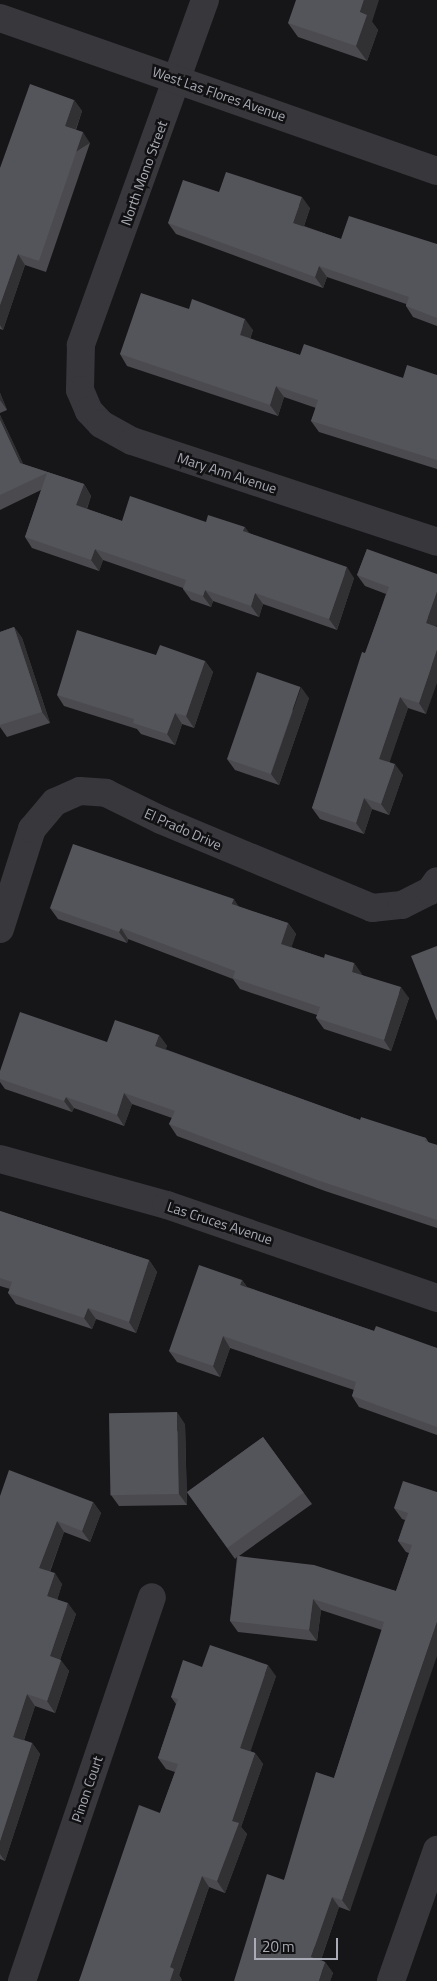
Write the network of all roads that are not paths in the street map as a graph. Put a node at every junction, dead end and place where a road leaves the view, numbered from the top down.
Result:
1 (205, 0) edge
2 (0, 18) edge
3 (178, 79) junction
4 (437, 171) edge
5 (81, 345) joint
6 (437, 542) edge
7 (437, 881) edge
8 (0, 929) edge
9 (0, 1159) edge
10 (437, 1298) edge
11 (152, 1597) dead end
12 (437, 1850) edge
13 (22, 1981) edge
14 (391, 1981) edge

1 - 3 street, North Mono Street
2 - 3 street, West Las Flores Avenue
3 - 4 street, West Las Flores Avenue
3 - 5 street, North Mono Street
5 - 6 street, Mary Ann Avenue
7 - 8 street, El Prado Drive
9 - 10 street, Las Cruces Avenue
11 - 13 street, Pinon Court
12 - 14 street

